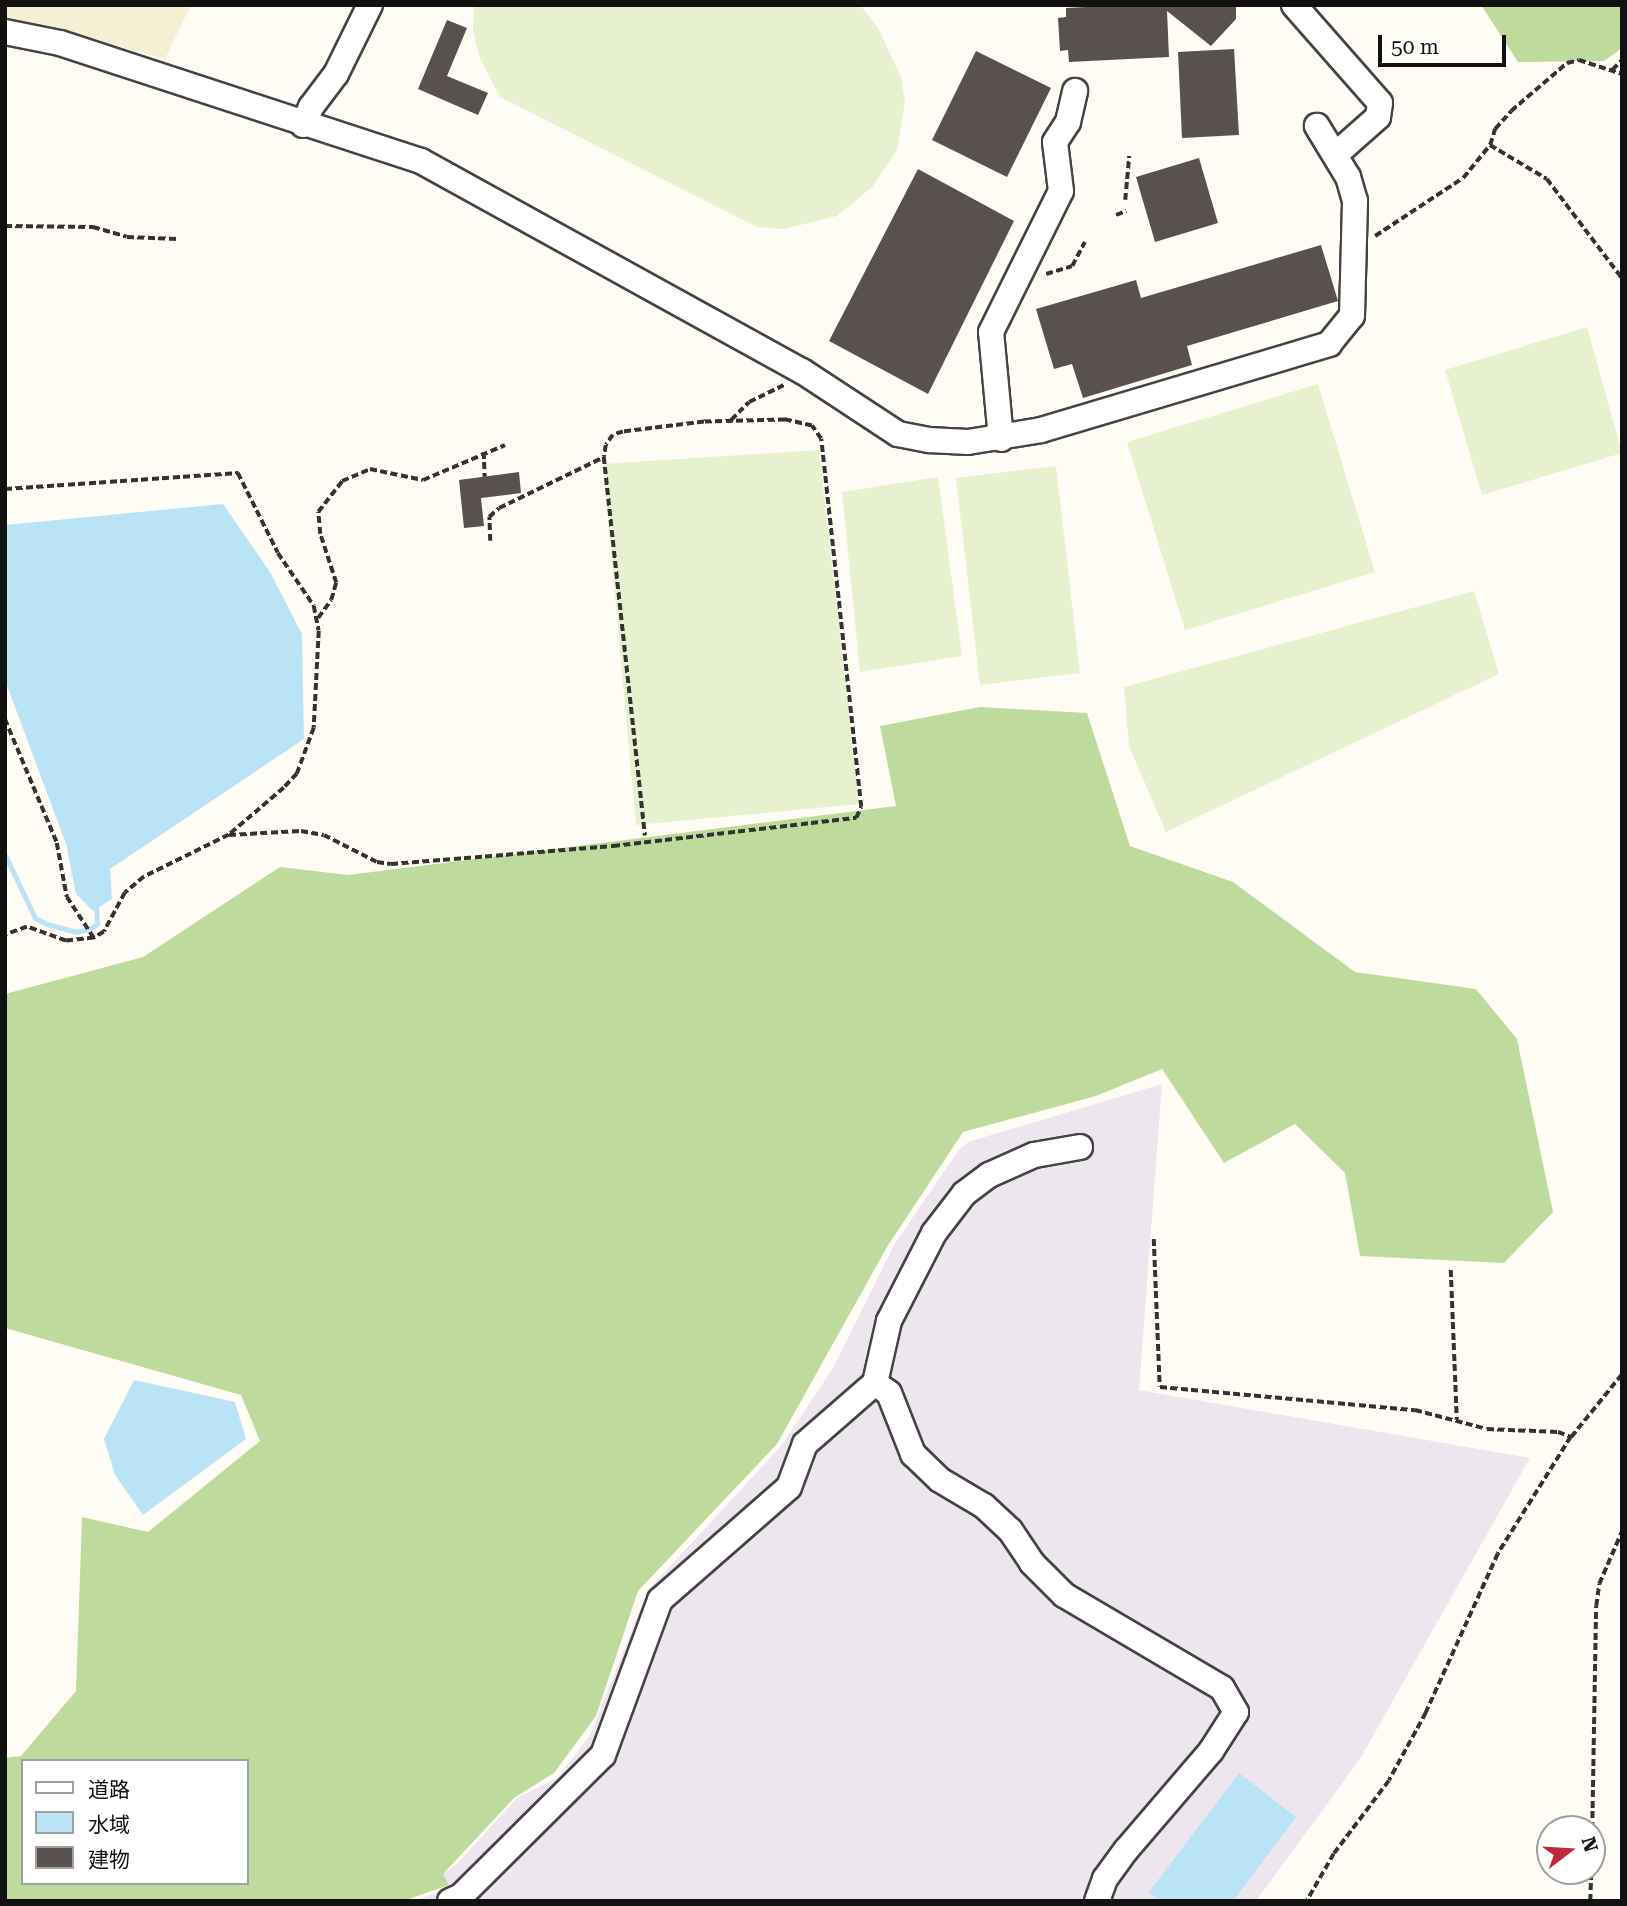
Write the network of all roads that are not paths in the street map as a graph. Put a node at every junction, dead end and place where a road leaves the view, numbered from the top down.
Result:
1 (370, 5) edge
2 (1294, 5) edge
3 (5, 32) edge
4 (1075, 91) dead end
5 (303, 125) junction
6 (1317, 126) dead end
7 (1335, 155) junction
8 (1000, 439) junction
9 (1080, 1147) dead end
10 (875, 1383) junction
11 (450, 1901) edge
12 (1097, 1901) edge

1 - 5 street
2 - 7 street
3 - 5 street
4 - 8 street
5 - 8 street
6 - 7 street
7 - 8 street
9 - 10 street
10 - 11 street
10 - 12 street

